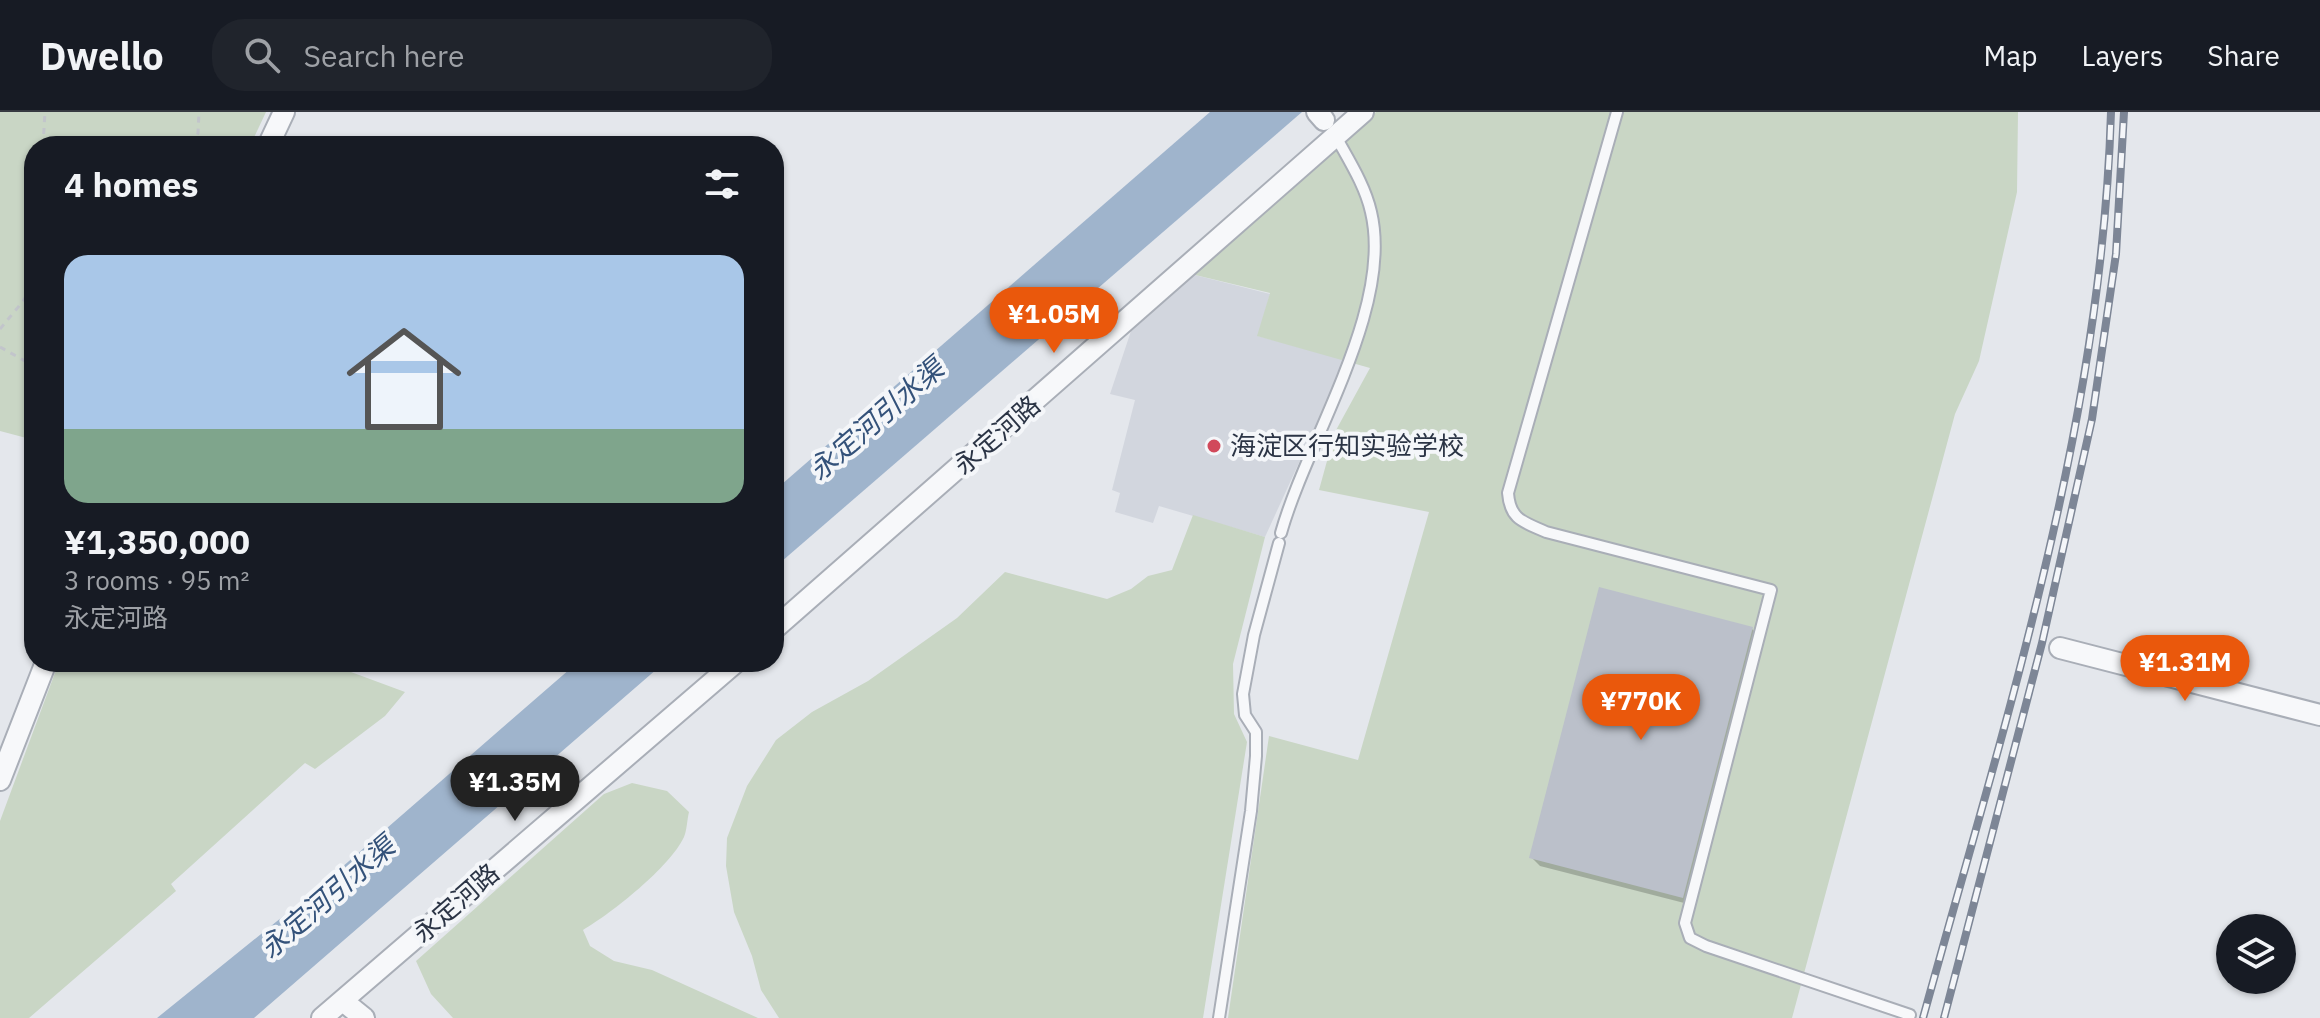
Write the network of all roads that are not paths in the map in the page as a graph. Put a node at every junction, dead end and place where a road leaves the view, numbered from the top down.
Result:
1 (284, 112) edge
2 (1363, 112) edge
3 (1617, 112) edge
4 (1326, 123) edge
5 (273, 136) edge
6 (784, 620) edge
7 (2060, 648) dead end
8 (42, 672) edge
9 (724, 672) edge
10 (2320, 715) edge
11 (0, 780) edge
12 (343, 1001) junction
13 (1910, 1015) dead end
14 (322, 1018) edge
15 (364, 1018) edge
16 (1219, 1018) edge

1 - 5 street
2 - 4 street, 永定河路
3 - 13 lane
4 - 6 street, 永定河路
4 - 16 lane
7 - 10 street
8 - 11 street
9 - 12 street, 永定河路
12 - 14 street, 永定河路
12 - 15 street

